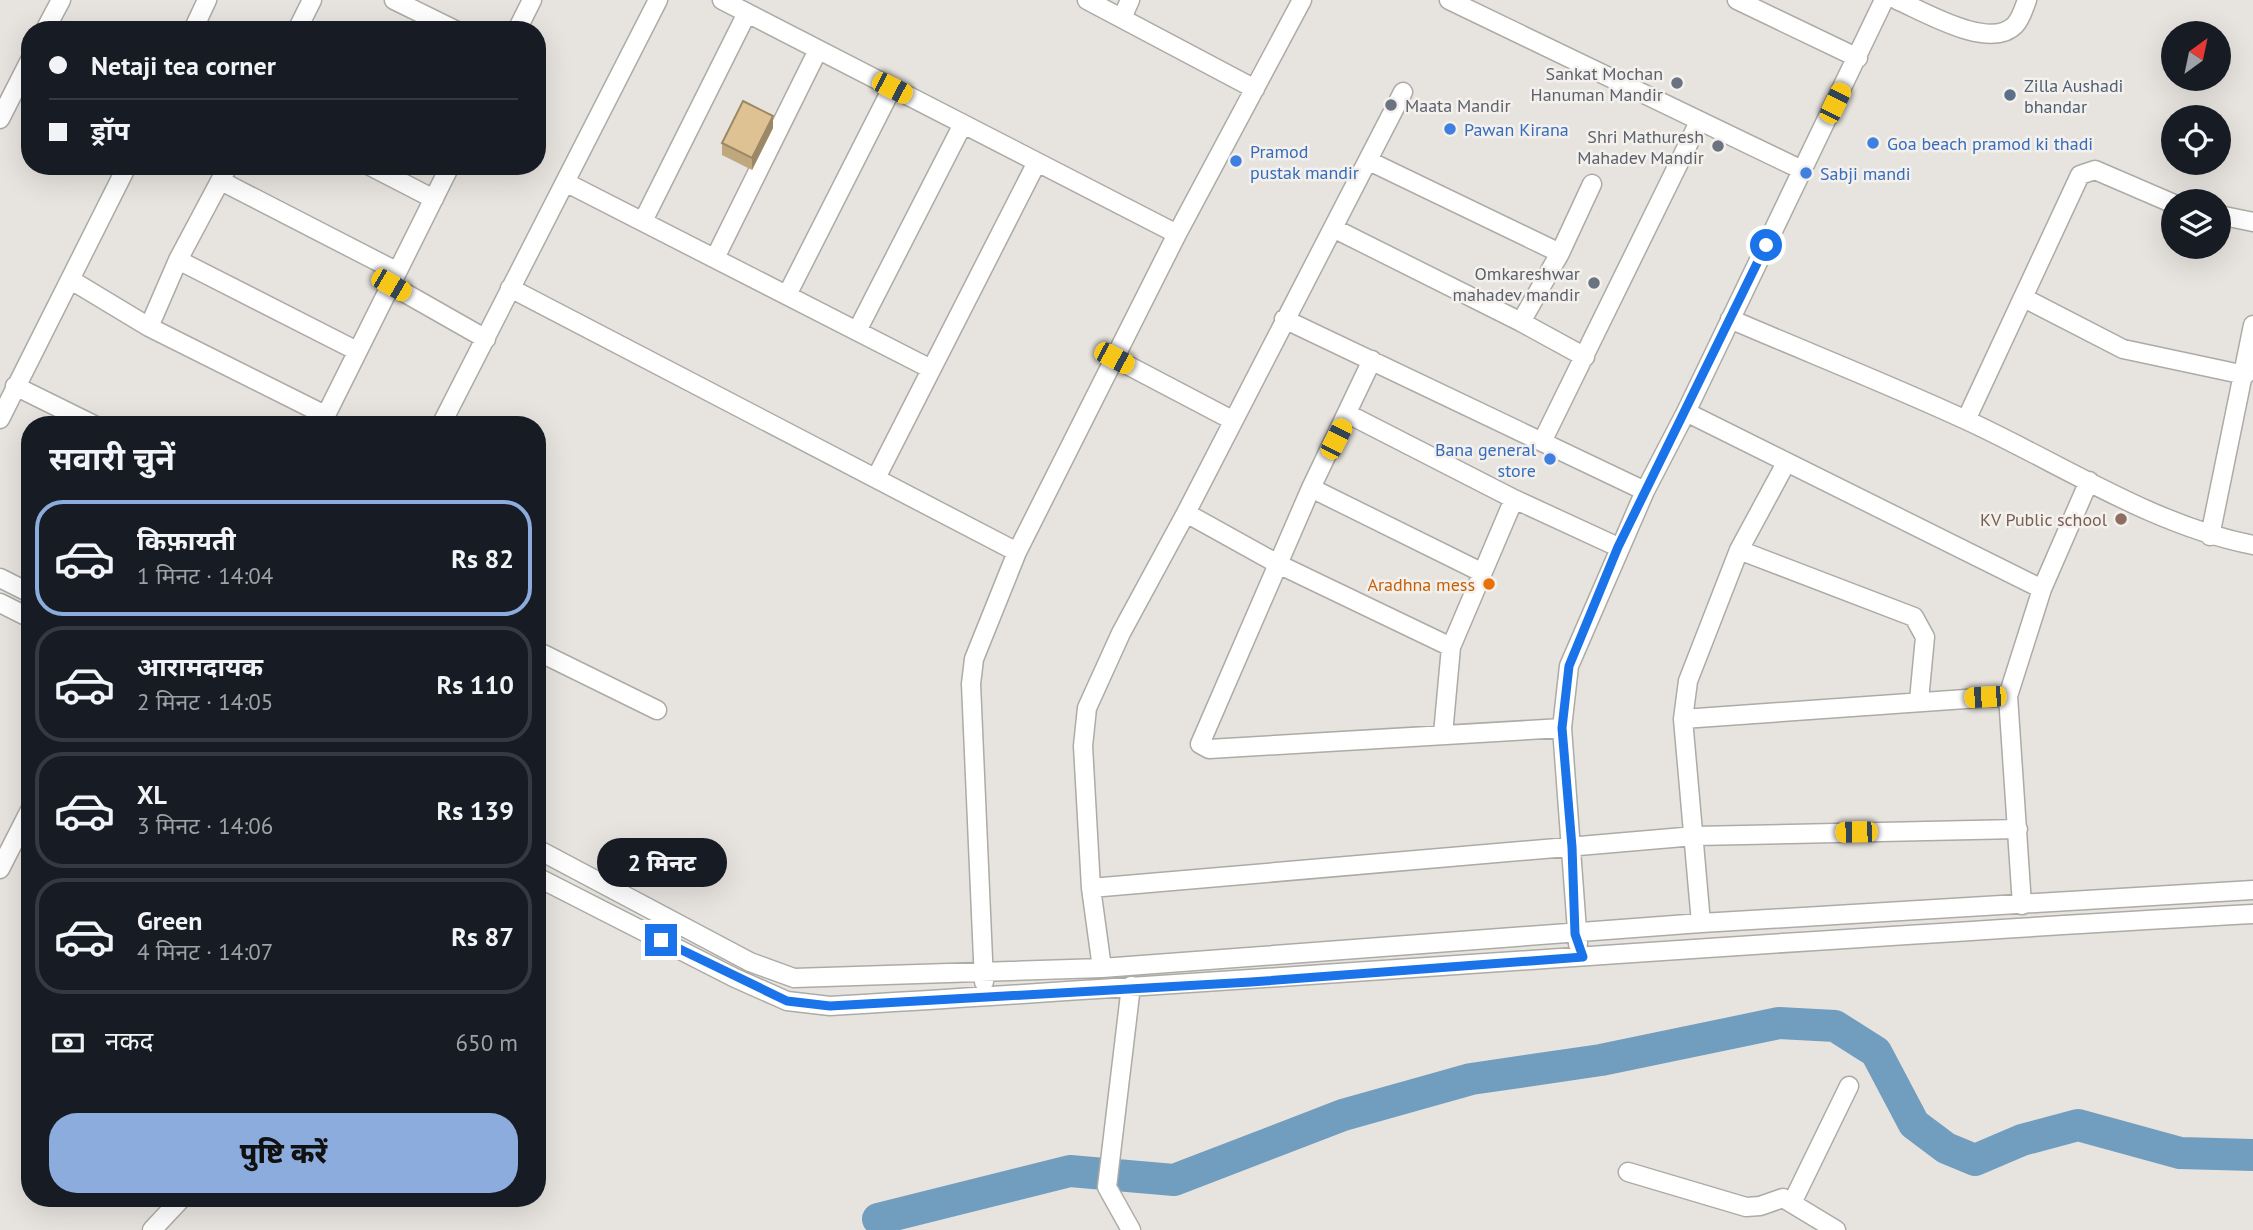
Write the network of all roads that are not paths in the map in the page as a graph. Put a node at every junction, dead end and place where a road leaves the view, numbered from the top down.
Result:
1 (207, 0) edge
2 (312, 0) edge
3 (394, 0) edge
4 (532, 0) edge
5 (657, 0) edge
6 (722, 0) edge
7 (1087, 0) edge
8 (1130, 0) edge
9 (1301, 0) edge
10 (1449, 0) edge
11 (1737, 0) edge
12 (1884, 0) edge
13 (1897, 0) edge
14 (2028, 0) edge
15 (57, 1) edge
16 (1762, 6) edge
17 (747, 13) junction
18 (1122, 18) junction
19 (49, 21) edge
20 (197, 21) edge
21 (304, 21) edge
22 (437, 21) edge
23 (522, 21) edge
24 (818, 50) junction
25 (1858, 58) junction
26 (21, 77) edge
27 (892, 88) junction
28 (1255, 89) junction
29 (1403, 92) dead end
30 (1, 114) edge
31 (1699, 122) junction
32 (963, 124) junction
33 (1369, 161) junction
34 (1037, 162) junction
35 (1802, 170) junction
36 (123, 175) edge
37 (224, 175) edge
38 (227, 175) edge
39 (387, 175) edge
40 (446, 175) edge
41 (565, 182) junction
42 (1592, 184) dead end
43 (2161, 198) edge
44 (434, 199) junction
45 (2231, 217) edge
46 (643, 222) junction
47 (2253, 222) edge
48 (1333, 228) junction
49 (1177, 234) junction
50 (1560, 253) junction
51 (715, 258) junction
52 (178, 260) junction
53 (393, 278) junction
54 (71, 280) junction
55 (510, 288) junction
56 (787, 295) junction
57 (2024, 298) junction
58 (1284, 319) junction
59 (1730, 319) junction
60 (1521, 322) junction
61 (2253, 325) edge
62 (149, 327) junction
63 (857, 331) junction
64 (486, 339) junction
65 (357, 351) junction
66 (1585, 357) junction
67 (1114, 358) junction
68 (1372, 360) junction
69 (931, 369) junction
70 (2245, 374) junction
71 (15, 386) junction
72 (1686, 412) junction
73 (1349, 414) junction
74 (76, 416) edge
75 (316, 416) edge
76 (325, 416) edge
77 (446, 416) edge
78 (0, 419) edge
79 (1232, 420) junction
80 (1966, 420) junction
81 (1542, 442) junction
82 (1786, 463) junction
83 (876, 478) junction
84 (2089, 481) junction
85 (1311, 488) junction
86 (1645, 491) junction
87 (1514, 499) junction
88 (1186, 513) junction
89 (2210, 536) junction
90 (2253, 545) edge
91 (1618, 547) junction
92 (1739, 550) junction
93 (1017, 552) junction
94 (1279, 564) junction
95 (1481, 572) junction
96 (0, 578) edge
97 (21, 588) edge
98 (2042, 589) junction
99 (0, 603) edge
100 (21, 614) edge
101 (1451, 647) junction
102 (546, 655) edge
103 (2008, 696) junction
104 (1919, 700) junction
105 (657, 710) dead end
106 (1683, 719) junction
107 (1562, 728) junction
108 (1443, 734) junction
109 (21, 828) edge
110 (2018, 829) junction
111 (1695, 836) junction
112 (1572, 847) junction
113 (546, 854) edge
114 (0, 869) edge
115 (546, 882) edge
116 (1091, 888) junction
117 (2253, 890) edge
118 (2022, 905) junction
119 (2253, 914) edge
120 (1701, 923) junction
121 (1575, 934) junction
122 (1583, 957) junction
123 (1102, 968) junction
124 (981, 972) junction
125 (1131, 986) junction
126 (988, 997) junction
127 (1849, 1086) dead end
128 (1628, 1172) dead end
129 (1792, 1203) junction
130 (174, 1207) edge
131 (152, 1230) edge
132 (1131, 1230) edge
133 (1836, 1230) edge

1 - 20 street
2 - 21 street
3 - 22 street
4 - 23 street
5 - 41 street
6 - 17 street
7 - 18 street
8 - 18 street
9 - 28 street
10 - 31 street
11 - 16 street
12 - 25 street
13 - 14 street
15 - 19 street
16 - 25 street
17 - 24 street
17 - 46 street
18 - 28 street
24 - 27 street
24 - 51 street
25 - 35 street
26 - 30 street
27 - 32 street
27 - 56 street
28 - 49 street
29 - 33 street
31 - 35 street
31 - 66 street
32 - 34 street
32 - 63 street
33 - 48 street
33 - 50 street
34 - 49 street
34 - 69 street
35 - 59 street
36 - 54 street
37 - 52 street
38 - 53 street
39 - 44 street
40 - 44 street
41 - 46 street
41 - 55 street
42 - 50 street
43 - 57 street
44 - 53 street
45 - 47 street
46 - 51 street
48 - 58 street
48 - 60 street
49 - 67 street
50 - 60 street
51 - 56 street
52 - 62 street
52 - 65 street
53 - 64 street
53 - 65 street
54 - 62 street
54 - 71 street
55 - 64 street
55 - 83 street
56 - 63 street
57 - 70 street
57 - 80 street
58 - 68 street
58 - 79 street
59 - 72 street
59 - 80 street
60 - 66 street
61 - 70 street
62 - 75 street
63 - 69 street
64 - 77 street
65 - 76 street
66 - 81 street
67 - 79 street
67 - 93 street
68 - 73 street
68 - 81 street
69 - 83 street
70 - 89 street
71 - 74 street
71 - 78 street
72 - 82 street
72 - 86 street
73 - 85 street
73 - 87 street
79 - 88 street
80 - 84 street
81 - 86 street
82 - 92 street
82 - 98 street
83 - 93 street
84 - 89 street
84 - 98 street
85 - 94 street
85 - 95 street
86 - 91 street
87 - 91 street
87 - 95 street
88 - 94 street
88 - 116 street
89 - 90 street
91 - 107 street
92 - 104 street
92 - 106 street
93 - 124 street
94 - 101 street
94 - 108 street
95 - 101 street
96 - 97 street
98 - 103 street
99 - 100 street
101 - 108 street
102 - 105 street
103 - 104 street
103 - 110 street
104 - 106 street
106 - 111 street
107 - 108 street
107 - 112 street
109 - 114 street
110 - 111 street
110 - 118 street
111 - 112 street
111 - 120 street
112 - 116 street
112 - 121 street
113 - 124 street
115 - 126 street
116 - 123 street
117 - 118 street
118 - 120 street
119 - 122 street
120 - 121 street
121 - 122 street
121 - 123 street
122 - 125 street
123 - 124 street
124 - 126 street
125 - 126 street
125 - 132 street
127 - 129 street
128 - 129 street
129 - 133 street
130 - 131 street

